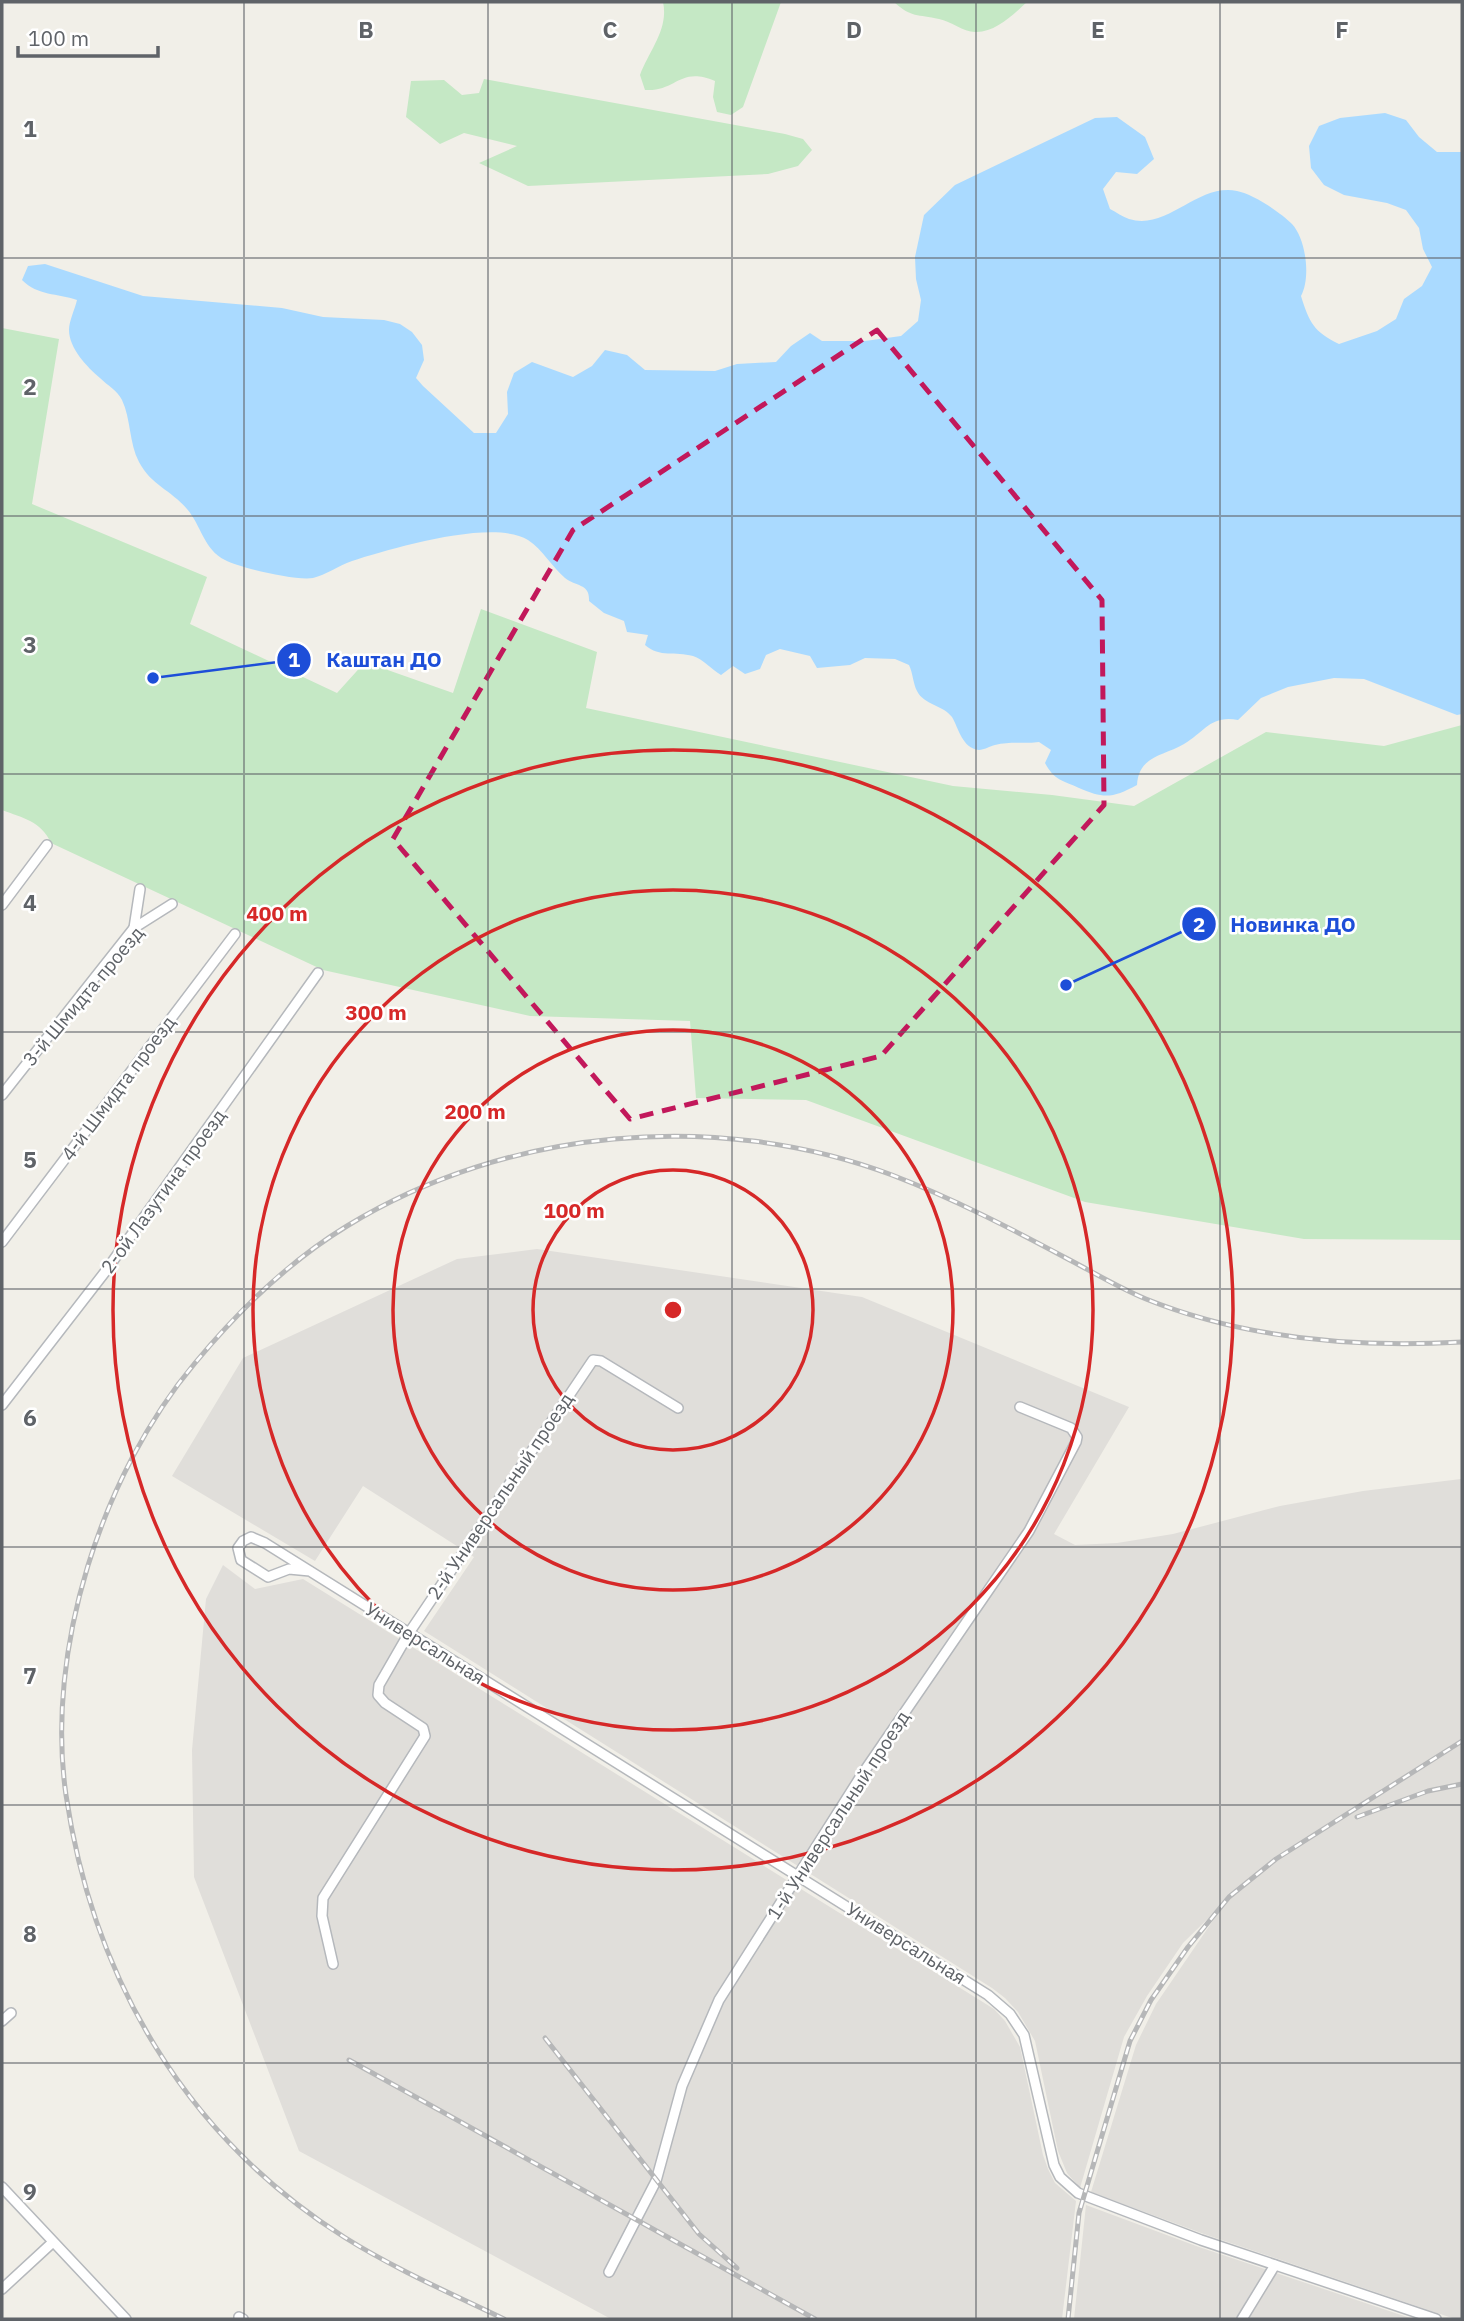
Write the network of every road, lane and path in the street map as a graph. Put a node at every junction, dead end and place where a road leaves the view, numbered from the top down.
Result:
1 (47, 845) dead end
2 (140, 889) dead end
3 (172, 904) dead end
4 (2, 905) edge
5 (134, 928) junction
6 (235, 934) dead end
7 (318, 972) dead end
8 (2, 1095) edge
9 (2, 1242) edge
10 (2, 1405) edge
11 (1020, 1407) dead end
12 (678, 1408) dead end
13 (310, 1571) junction
14 (410, 1633) junction
15 (797, 1875) junction
16 (333, 1964) dead end
17 (11, 2013) dead end
18 (2, 2021) edge
19 (2, 2187) edge
20 (53, 2242) junction
21 (1275, 2265) junction
22 (609, 2272) dead end
23 (2, 2288) edge
24 (126, 2319) edge
25 (1242, 2319) edge
26 (1436, 2319) edge

1 - 4 street
2 - 5 street
3 - 5 street, 3-й Шмидта проезд
5 - 8 street, 3-й Шмидта проезд
6 - 9 street, 4-й Шмидта проезд
7 - 10 street, 2-ой Лазутина проезд
11 - 15 street, 1-й Универсальный проезд
12 - 14 street, 2-й Универсальный проезд
13 - 13 street, Универсальная
13 - 14 street, Универсальная
14 - 15 street, Универсальная
14 - 16 street, 2-й Универсальный проезд
15 - 21 street, Универсальная
15 - 22 street, 1-й Универсальный проезд
17 - 18 street
19 - 20 street
20 - 23 street
20 - 24 street
21 - 25 street
21 - 26 street, Универсальная

